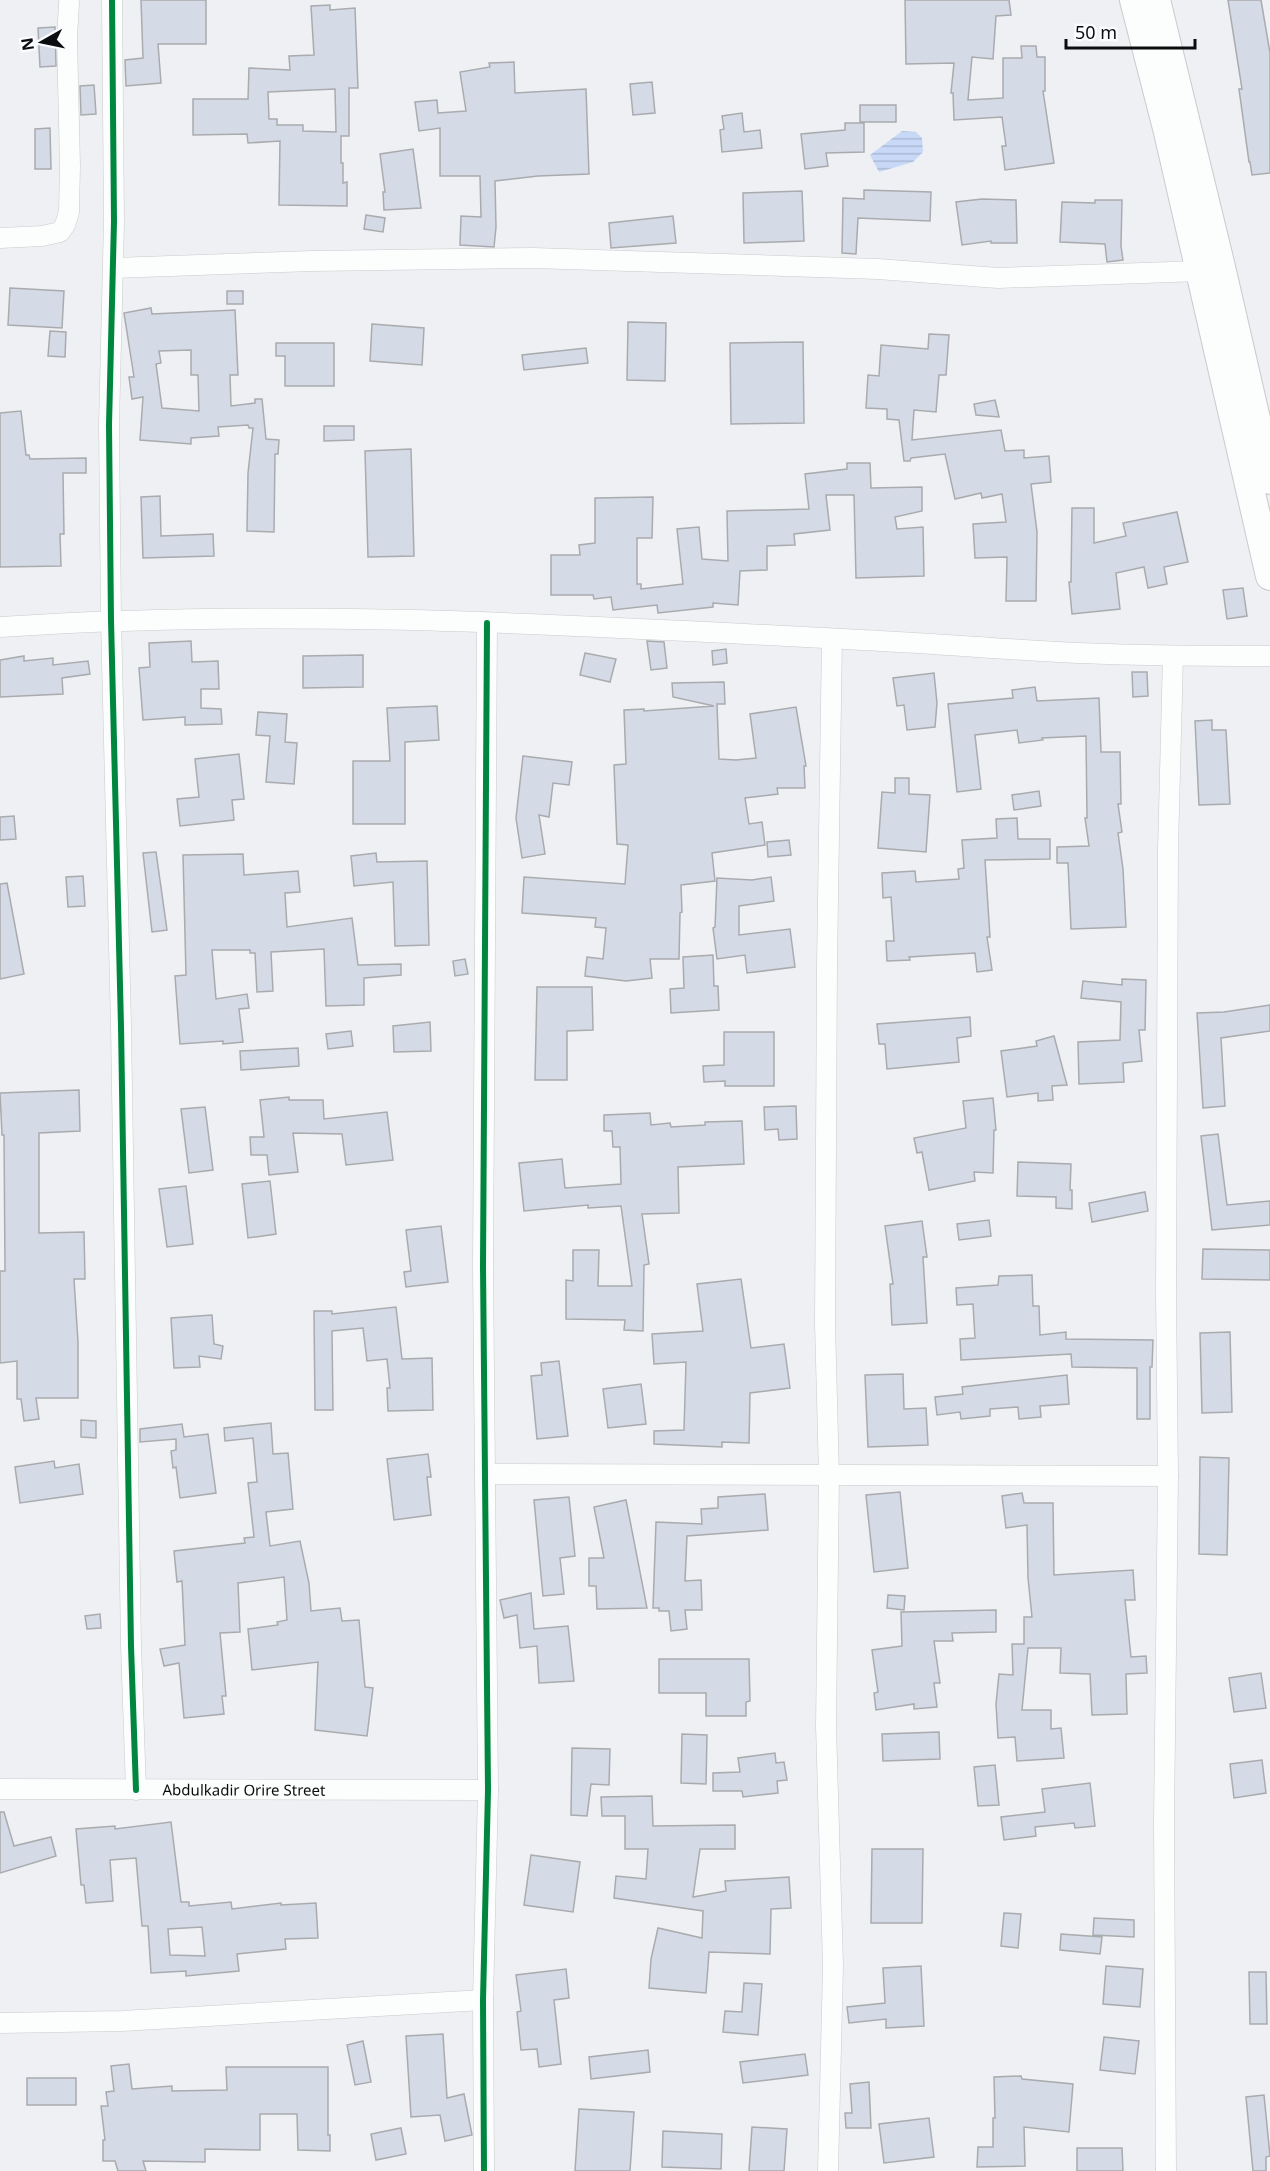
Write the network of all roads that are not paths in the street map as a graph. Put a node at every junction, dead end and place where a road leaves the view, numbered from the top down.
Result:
1 (112, 0) edge
2 (1134, 0) edge
3 (1156, 0) edge
4 (69, 3) dead end
5 (0, 238) edge
6 (113, 268) junction
7 (1201, 271) junction
8 (1270, 480) edge
9 (1270, 576) edge
10 (111, 620) junction
11 (487, 623) junction
12 (0, 627) edge
13 (832, 639) junction
14 (1173, 656) junction
15 (1270, 656) edge
16 (486, 1474) junction
17 (829, 1476) junction
18 (1168, 1476) junction
19 (0, 1789) edge
20 (136, 1790) junction
21 (488, 1790) junction
22 (483, 2000) junction
23 (0, 2024) edge
24 (484, 2171) edge
25 (828, 2171) edge
26 (1166, 2171) edge

1 - 6 street
2 - 7 street
3 - 8 street
4 - 5 street
6 - 7 street
6 - 10 street
7 - 9 street
10 - 11 street
10 - 12 street
10 - 20 street
11 - 13 street
11 - 16 street
13 - 14 street
13 - 17 street
14 - 15 street
14 - 18 street
16 - 17 street
16 - 21 street
17 - 18 street
17 - 25 street
18 - 26 street
19 - 20 street, Abdulkadir Orire Street
20 - 21 street, Abdulkadir Orire Street
21 - 22 street
22 - 23 street
22 - 24 street

